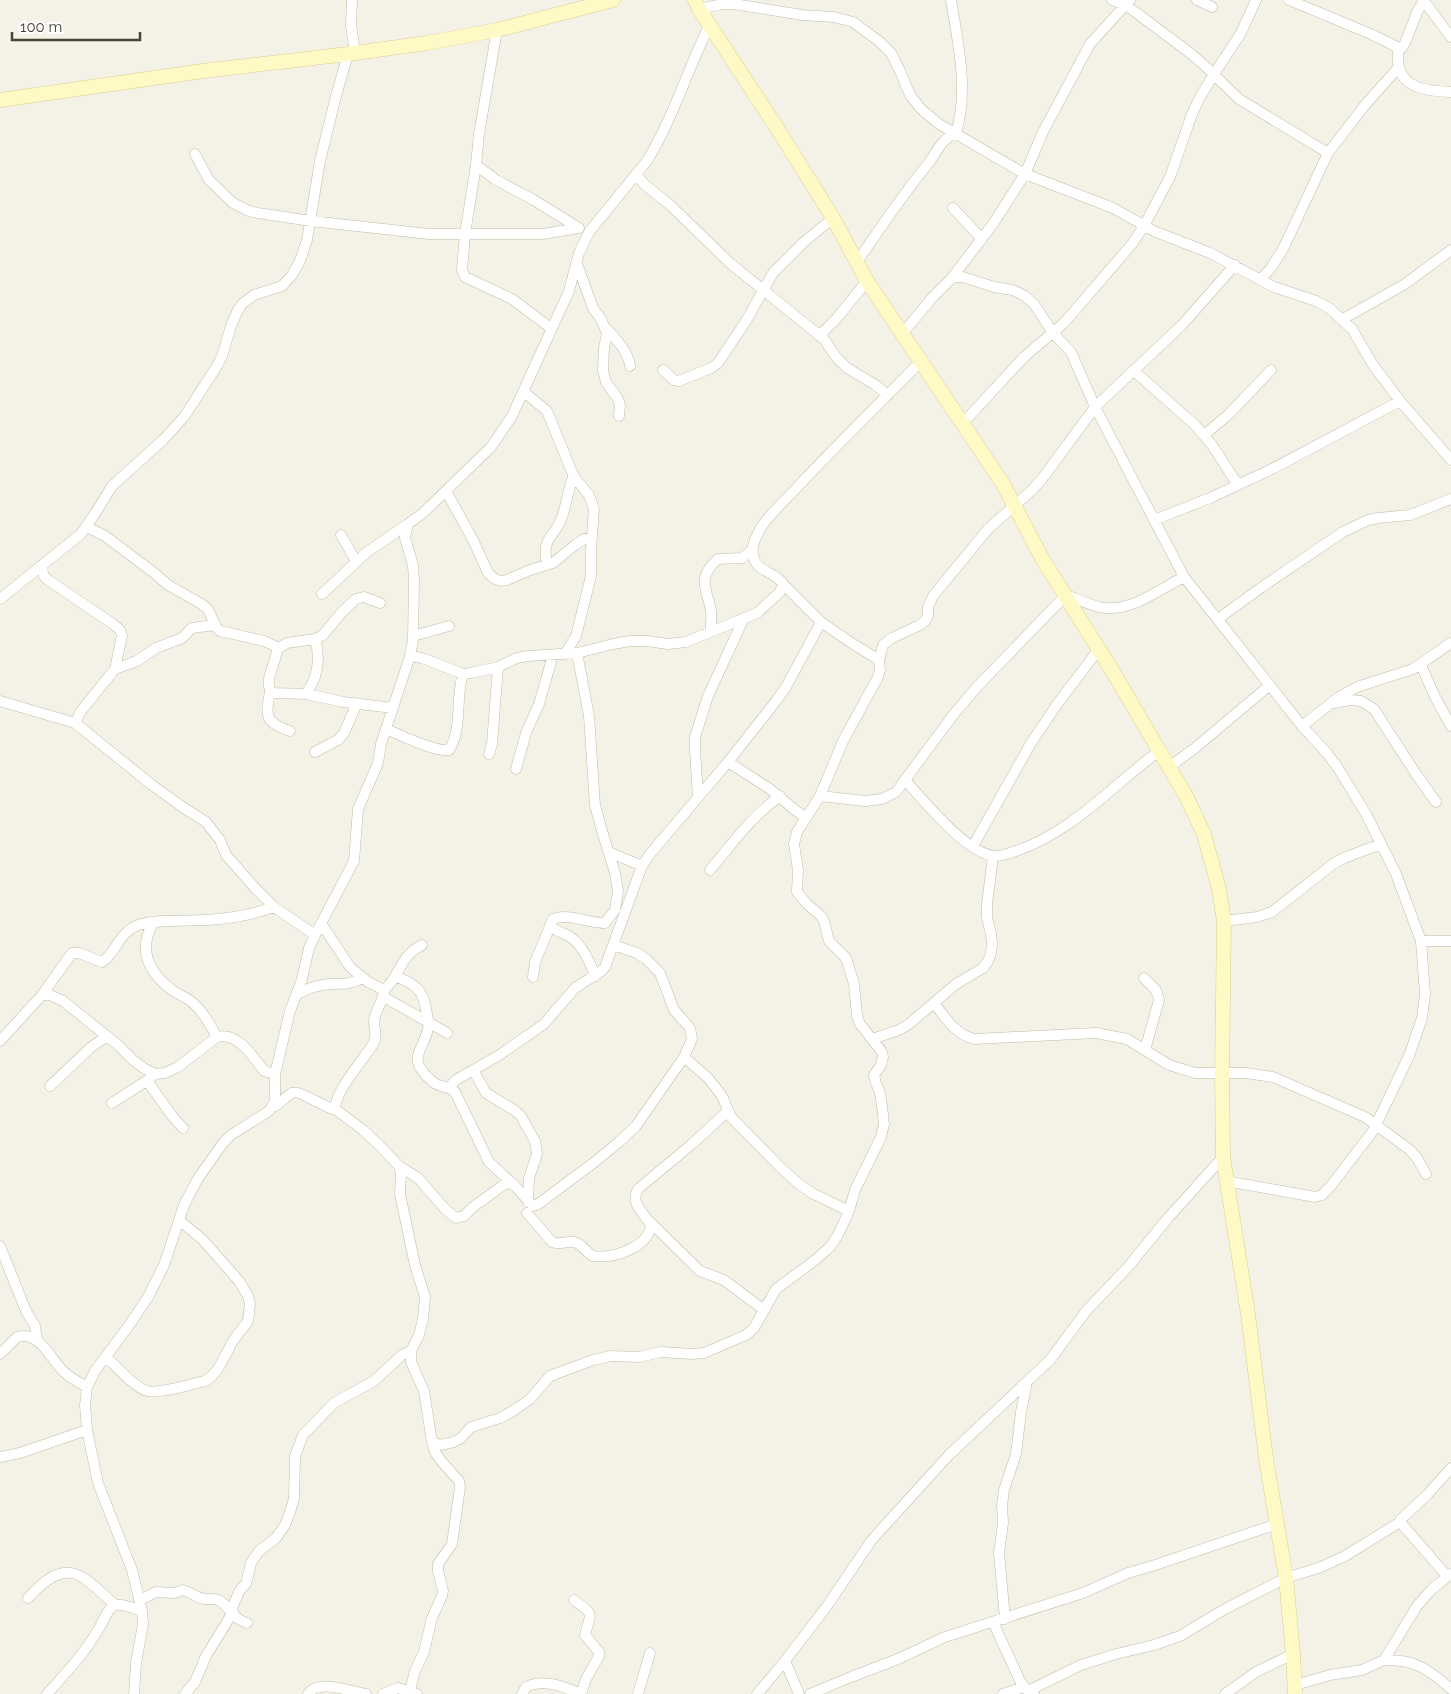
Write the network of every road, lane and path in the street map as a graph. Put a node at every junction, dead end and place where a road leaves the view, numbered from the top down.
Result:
1 (613, 0) edge
2 (951, 0) edge
3 (1112, 0) edge
4 (1197, 0) edge
5 (1256, 0) edge
6 (1288, 0) edge
7 (351, 1) edge
8 (1424, 1) edge
9 (1128, 2) edge
10 (697, 4) edge
11 (1212, 7) dead end
12 (710, 26) junction
13 (496, 30) junction
14 (1451, 37) edge
15 (1399, 48) junction
16 (352, 54) junction
17 (1398, 68) junction
18 (1214, 74) junction
19 (1451, 92) edge
20 (0, 100) edge
21 (956, 133) junction
22 (1328, 153) junction
23 (195, 154) dead end
24 (476, 165) junction
25 (636, 174) junction
26 (1025, 174) junction
27 (953, 208) dead end
28 (833, 218) junction
29 (311, 221) junction
30 (1144, 226) junction
31 (578, 228) junction
32 (589, 232) junction
33 (465, 234) junction
34 (982, 239) junction
35 (1451, 250) edge
36 (857, 262) junction
37 (577, 264) junction
38 (1235, 265) junction
39 (1261, 279) junction
40 (950, 280) junction
41 (867, 281) junction
42 (763, 289) junction
43 (1343, 319) junction
44 (606, 328) junction
45 (552, 329) junction
46 (903, 333) junction
47 (1053, 333) junction
48 (819, 336) junction
49 (921, 361) junction
50 (630, 366) dead end
51 (663, 370) dead end
52 (1272, 370) dead end
53 (1134, 371) junction
54 (524, 392) junction
55 (888, 395) junction
56 (1400, 401) junction
57 (1095, 407) junction
58 (619, 416) dead end
59 (963, 423) junction
60 (1204, 435) junction
61 (1451, 460) edge
62 (574, 475) junction
63 (1238, 485) junction
64 (446, 491) junction
65 (1451, 500) edge
66 (1015, 506) junction
67 (1154, 520) junction
68 (408, 524) junction
69 (87, 527) junction
70 (340, 535) dead end
71 (592, 537) junction
72 (752, 550) junction
73 (356, 561) junction
74 (547, 564) junction
75 (40, 566) junction
76 (1184, 577) junction
77 (784, 585) junction
78 (322, 594) dead end
79 (1066, 595) junction
80 (0, 599) edge
81 (380, 603) dead end
82 (744, 618) junction
83 (1218, 619) junction
84 (821, 622) junction
85 (215, 624) junction
86 (449, 626) dead end
87 (710, 632) junction
88 (413, 636) junction
89 (315, 639) junction
90 (1451, 643) edge
91 (277, 648) junction
92 (1099, 649) junction
93 (577, 653) junction
94 (565, 654) junction
95 (553, 655) junction
96 (410, 656) junction
97 (879, 660) junction
98 (1421, 665) junction
99 (498, 667) junction
100 (115, 669) junction
101 (463, 674) junction
102 (1270, 685) junction
103 (270, 692) junction
104 (306, 694) junction
105 (0, 701) edge
106 (357, 703) junction
107 (1326, 705) junction
108 (393, 708) junction
109 (75, 723) junction
110 (1302, 726) junction
111 (1451, 726) edge
112 (386, 729) junction
113 (290, 731) dead end
114 (1159, 751) junction
115 (315, 752) dead end
116 (489, 754) dead end
117 (728, 762) junction
118 (1169, 767) junction
119 (516, 769) dead end
120 (905, 780) junction
121 (780, 796) junction
122 (820, 796) junction
123 (698, 797) junction
124 (1436, 802) dead end
125 (805, 817) junction
126 (1381, 844) junction
127 (973, 846) junction
128 (609, 852) junction
129 (993, 856) junction
130 (642, 866) junction
131 (710, 870) dead end
132 (274, 907) junction
133 (1224, 921) junction
134 (321, 922) junction
135 (153, 923) junction
136 (550, 925) junction
137 (315, 935) junction
138 (1420, 941) junction
139 (1451, 941) edge
140 (422, 945) dead end
141 (613, 946) junction
142 (595, 976) junction
143 (397, 977) junction
144 (533, 977) dead end
145 (363, 978) junction
146 (1144, 978) dead end
147 (296, 994) junction
148 (384, 994) junction
149 (42, 995) junction
150 (934, 1003) junction
151 (428, 1021) junction
152 (447, 1033) dead end
153 (107, 1036) junction
154 (217, 1037) junction
155 (872, 1039) junction
156 (0, 1040) edge
157 (1145, 1050) junction
158 (684, 1057) junction
159 (473, 1070) junction
160 (275, 1074) junction
161 (1222, 1074) junction
162 (151, 1077) junction
163 (50, 1086) dead end
164 (452, 1089) junction
165 (112, 1103) dead end
166 (272, 1107) junction
167 (336, 1110) junction
168 (728, 1111) junction
169 (1377, 1124) junction
170 (184, 1128) dead end
171 (1223, 1157) junction
172 (399, 1166) junction
173 (1426, 1174) dead end
174 (509, 1181) junction
175 (1226, 1181) junction
176 (528, 1202) junction
177 (848, 1211) junction
178 (528, 1213) dead end
179 (179, 1220) junction
180 (648, 1220) junction
181 (0, 1246) edge
182 (764, 1310) junction
183 (37, 1340) junction
184 (412, 1351) junction
185 (0, 1354) edge
186 (106, 1357) junction
187 (1028, 1381) junction
188 (86, 1387) junction
189 (87, 1430) junction
190 (432, 1442) junction
191 (0, 1457) edge
192 (1451, 1468) edge
193 (1400, 1522) junction
194 (1277, 1524) junction
195 (1449, 1575) edge
196 (1286, 1578) junction
197 (28, 1598) dead end
198 (574, 1600) dead end
199 (115, 1605) junction
200 (141, 1606) junction
201 (232, 1611) junction
202 (1004, 1619) junction
203 (993, 1622) junction
204 (247, 1623) dead end
205 (650, 1653) dead end
206 (1293, 1654) junction
207 (1384, 1660) junction
208 (785, 1661) junction
209 (1295, 1689) edge
210 (1451, 1689) edge
211 (1029, 1690) edge
212 (412, 1693) edge
213 (47, 1694) edge
214 (134, 1694) edge
215 (185, 1694) edge
216 (308, 1694) edge
217 (366, 1694) edge
218 (383, 1694) edge
219 (522, 1694) edge
220 (581, 1694) edge
221 (638, 1694) edge
222 (758, 1694) edge
223 (799, 1694) edge
224 (810, 1694) edge
225 (1002, 1694) edge
226 (1225, 1694) edge

1 - 13 street
2 - 21 street
3 - 9 street
4 - 11 street
5 - 18 street
6 - 15 street
7 - 16 street
8 - 14 street
8 - 15 street
9 - 18 street
9 - 26 street
10 - 12 street
10 - 21 street
12 - 25 street
12 - 28 street
13 - 16 street
13 - 24 street
15 - 17 street
16 - 20 street
16 - 29 street
17 - 19 street
17 - 22 street
18 - 22 street
18 - 30 street
21 - 26 street
21 - 36 street
22 - 39 street
23 - 29 street
24 - 31 street
24 - 33 street
25 - 32 street
25 - 42 street
26 - 30 street
26 - 34 street
27 - 34 street
28 - 36 street
28 - 42 street
29 - 33 street
29 - 69 street
30 - 38 street
30 - 47 street
31 - 32 street
31 - 33 street
32 - 37 street
33 - 45 street
34 - 40 street
35 - 43 street
36 - 41 street
37 - 44 street
37 - 45 street
38 - 39 street
38 - 53 street
39 - 43 street
40 - 46 street
40 - 47 street
41 - 46 street
41 - 48 street
42 - 48 street
42 - 51 street
43 - 56 street
44 - 50 street
44 - 58 street
45 - 54 street
46 - 49 street
47 - 57 street
47 - 59 street
48 - 55 street
49 - 55 street
49 - 59 street
52 - 60 street
53 - 57 street
53 - 60 street
54 - 62 street
54 - 64 street
55 - 72 street
56 - 61 street
56 - 63 street
57 - 66 street
57 - 67 street
59 - 66 street
60 - 63 street
62 - 71 street
62 - 74 street
63 - 67 street
64 - 68 street
64 - 74 street
65 - 83 street
66 - 79 street
66 - 97 street
67 - 76 street
68 - 73 street
68 - 88 street
69 - 75 street
69 - 85 street
70 - 73 street
71 - 74 street
71 - 94 street
72 - 77 street
72 - 87 street
73 - 78 street
75 - 80 street
75 - 100 street
76 - 79 street
76 - 83 street
77 - 82 street
77 - 84 street
79 - 92 street
79 - 120 street
81 - 89 street
82 - 87 street
82 - 123 street
83 - 102 street
84 - 97 street
84 - 117 street
85 - 91 street
85 - 100 street
86 - 88 street
87 - 93 street
88 - 96 street
89 - 91 street
89 - 104 street
90 - 98 street
91 - 103 street
92 - 114 street
92 - 127 street
93 - 94 street
93 - 128 street
94 - 95 street
95 - 99 street
95 - 119 street
96 - 101 street
96 - 108 street
97 - 122 street
98 - 107 street
98 - 111 street
99 - 101 street
99 - 116 street
100 - 109 street
101 - 112 street
102 - 110 street
102 - 118 street
103 - 104 street
103 - 113 street
104 - 106 street
105 - 109 street
106 - 108 street
106 - 115 street
107 - 110 street
107 - 124 street
108 - 112 street
109 - 132 street
110 - 126 street
112 - 134 street
114 - 118 street
114 - 129 street
117 - 121 street
117 - 123 street
118 - 133 street
120 - 122 street
120 - 127 street
121 - 125 street
121 - 131 street
122 - 125 street
123 - 130 street
125 - 155 street
126 - 133 street
126 - 138 street
127 - 129 street
128 - 130 street
128 - 136 street
129 - 150 street
130 - 141 street
132 - 135 street
132 - 137 street
133 - 161 street
134 - 137 street
134 - 145 street
135 - 149 street
135 - 154 street
136 - 142 street
136 - 144 street
137 - 147 street
138 - 139 street
138 - 169 street
140 - 143 street
141 - 142 street
141 - 158 street
142 - 159 street
143 - 148 street
143 - 151 street
145 - 147 street
145 - 148 street
146 - 157 street
147 - 160 street
148 - 151 street
148 - 167 street
149 - 153 street
149 - 156 street
150 - 155 street
150 - 157 street
151 - 152 street
151 - 164 street
153 - 162 street
153 - 163 street
154 - 160 street
154 - 162 street
155 - 177 street
157 - 161 street
158 - 168 street
158 - 176 street
159 - 164 street
159 - 176 street
160 - 166 street
161 - 169 street
161 - 171 street
162 - 165 street
162 - 170 street
164 - 174 street
166 - 167 street
166 - 179 street
167 - 172 street
168 - 177 street
168 - 180 street
169 - 173 street
169 - 175 street
171 - 175 street
171 - 187 street
172 - 174 street
172 - 184 street
174 - 176 street
175 - 194 street
177 - 182 street
178 - 180 street
179 - 186 street
179 - 186 street
180 - 182 street
181 - 183 street
182 - 190 street
183 - 185 street
183 - 188 street
184 - 190 street
184 - 201 street
186 - 188 street
187 - 202 street
187 - 208 street
188 - 189 street
189 - 191 street
189 - 200 street
190 - 212 street
192 - 193 street
193 - 195 street
193 - 196 street
194 - 196 street
194 - 202 street
195 - 207 street
196 - 206 street
196 - 211 street
197 - 199 street
198 - 220 street
199 - 200 street
199 - 213 street
200 - 201 street
200 - 214 street
201 - 204 street
201 - 215 street
202 - 203 street
203 - 211 street
203 - 224 street
205 - 221 street
206 - 209 street
206 - 226 street
207 - 209 street
207 - 210 street
208 - 222 street
208 - 223 street
211 - 225 street
212 - 218 street
216 - 217 street
219 - 220 street

